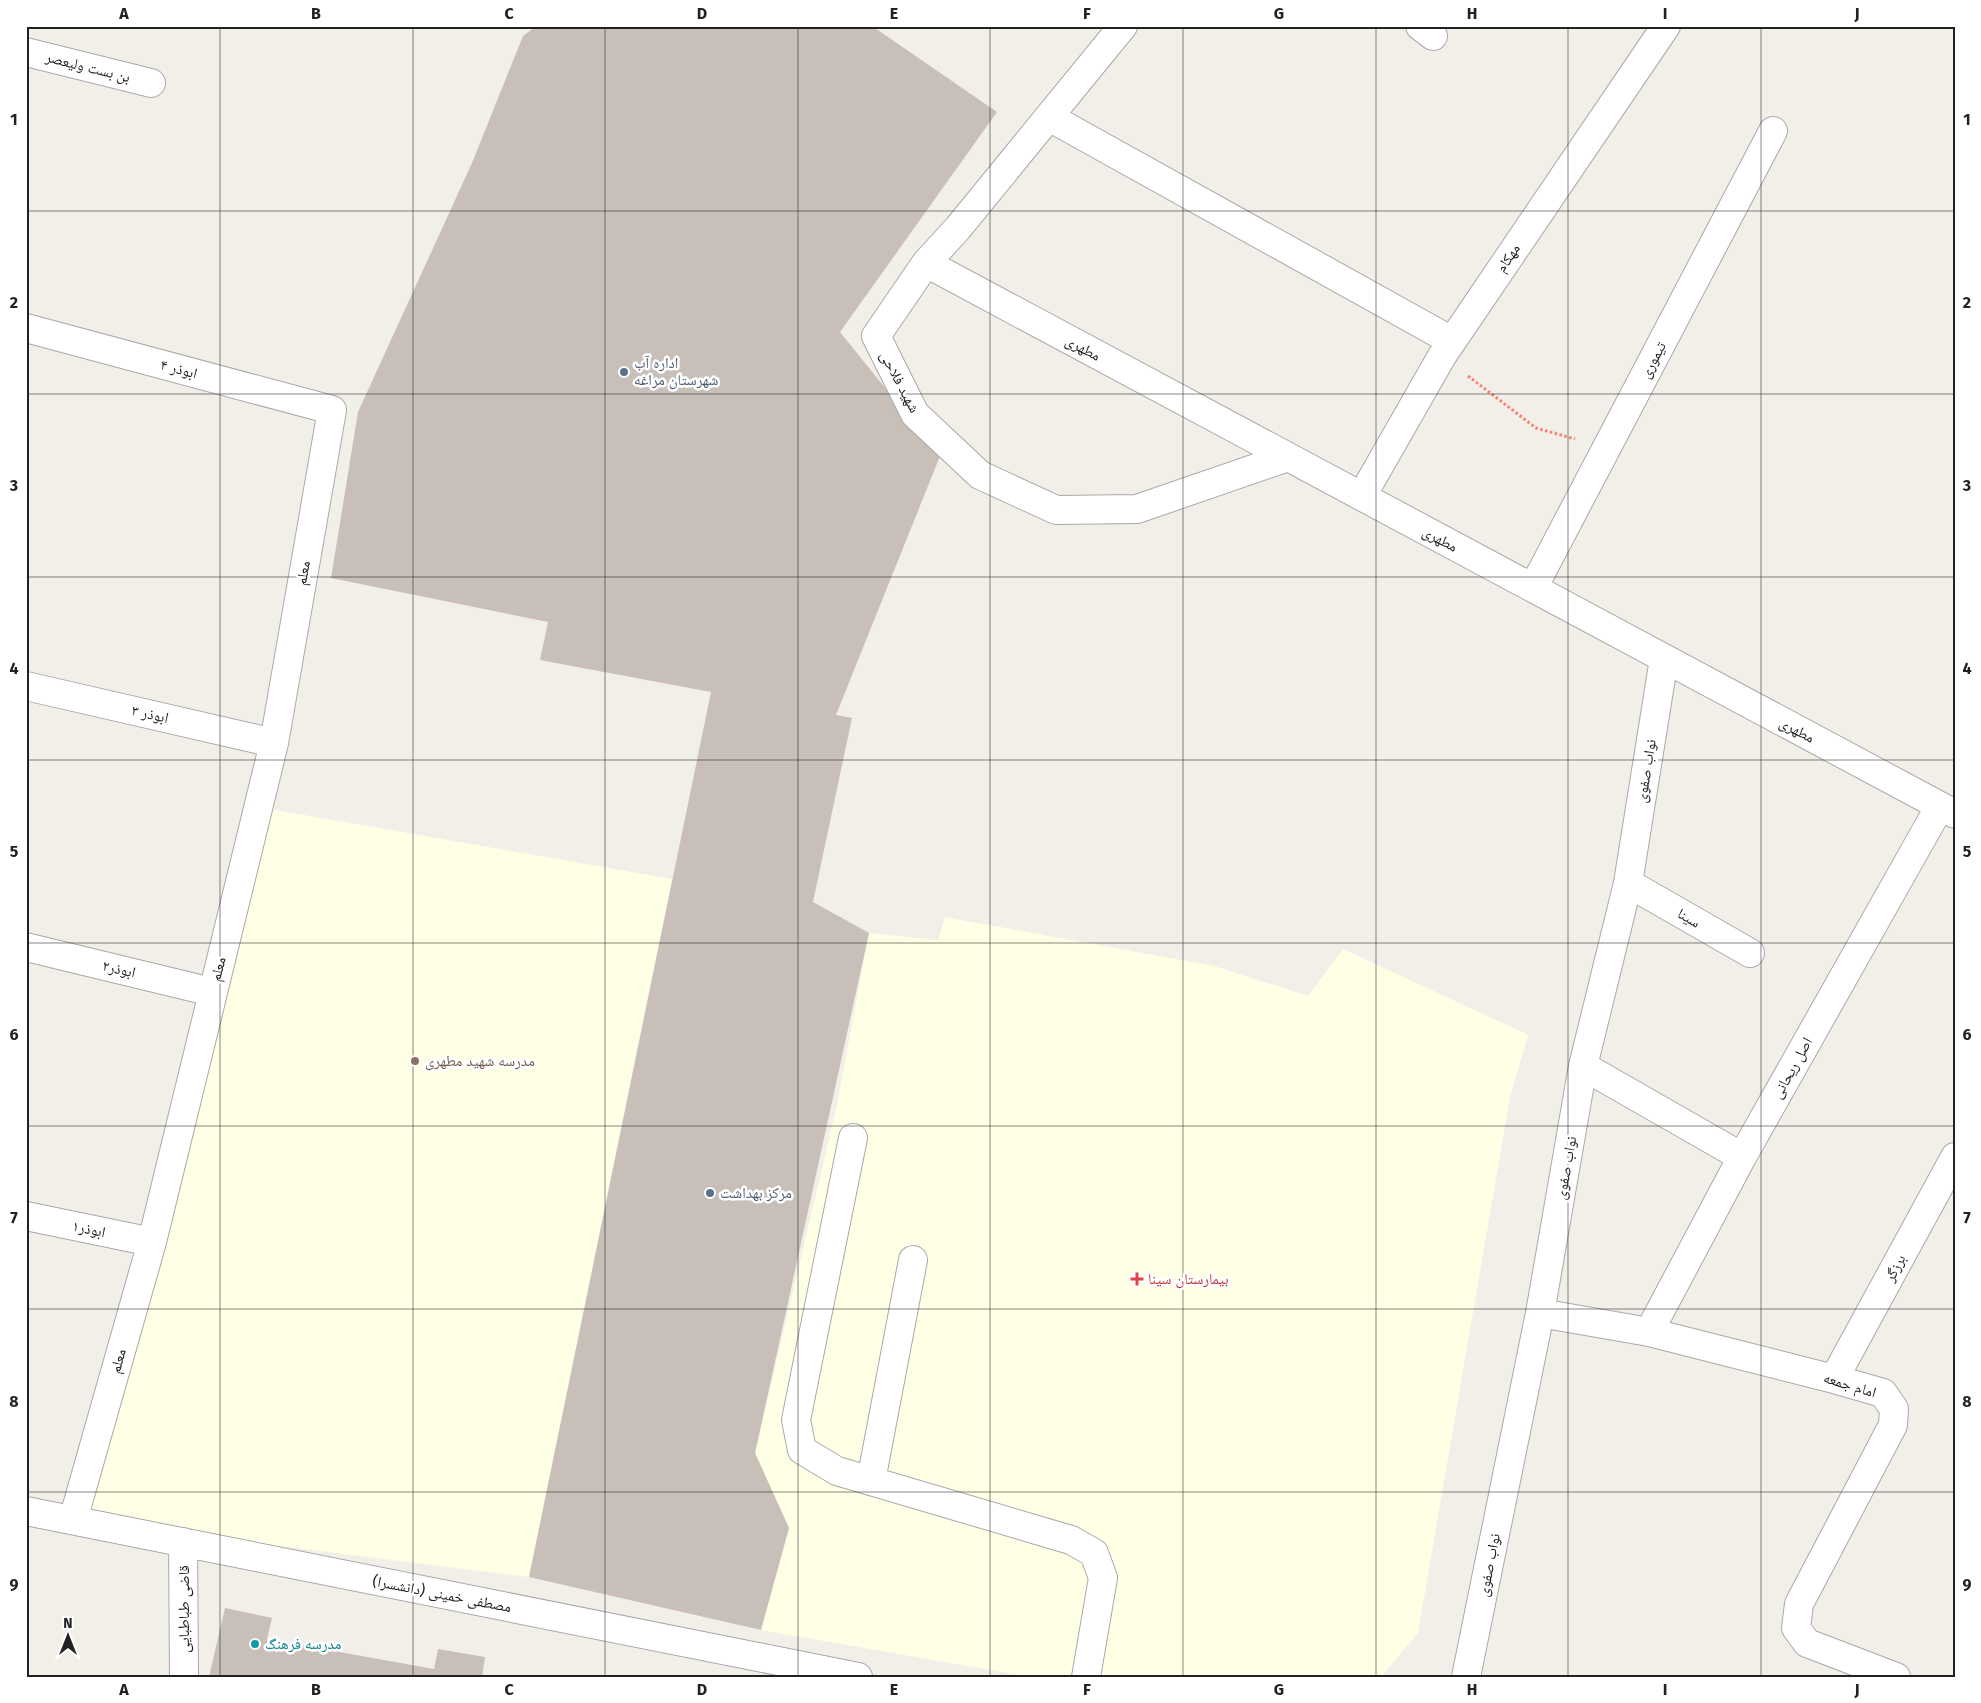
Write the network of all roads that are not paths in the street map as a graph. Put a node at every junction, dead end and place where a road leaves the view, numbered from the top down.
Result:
1 (1123, 26) edge
2 (1666, 26) edge
3 (26, 52) edge
4 (150, 84) dead end
5 (1049, 117) junction
6 (1772, 131) dead end
7 (926, 263) junction
8 (26, 328) edge
9 (1447, 348) junction
10 (332, 410) joint
11 (1288, 457) junction
12 (1362, 496) junction
13 (1533, 588) junction
14 (1664, 659) junction
15 (26, 686) edge
16 (274, 743) junction
17 (1947, 810) edge
18 (1628, 884) junction
19 (26, 947) edge
20 (1750, 953) dead end
21 (212, 992) junction
22 (1583, 1066) junction
23 (853, 1138) dead end
24 (1742, 1157) junction
25 (1955, 1157) edge
26 (26, 1216) edge
27 (152, 1242) junction
28 (913, 1260) dead end
29 (1540, 1313) junction
30 (1649, 1332) junction
31 (1834, 1379) junction
32 (871, 1481) junction
33 (26, 1511) edge
34 (73, 1520) junction
35 (183, 1542) junction
36 (184, 1677) edge
37 (858, 1677) edge
38 (1086, 1677) edge
39 (1466, 1677) edge
40 (1896, 1677) edge

1 - 5 street, شهید فلاحی
2 - 9 street, مهکام
3 - 4 street, بن بست ولیعصر
5 - 7 street, شهید فلاحی
5 - 9 street
6 - 13 street, تیموری
7 - 11 street, مطهری
7 - 11 street, شهید فلاحی
8 - 10 street, ابوذر ۴
9 - 12 street, مهکام
10 - 16 street, معلم
11 - 12 street, مطهری
12 - 13 street, مطهری
13 - 14 street, مطهری
14 - 17 street, مطهری
14 - 18 street, نواب صفوی
15 - 16 street, ابوذر ۳
16 - 21 street, معلم
17 - 24 street, اصل ریحانی
18 - 20 street, سینا
18 - 22 street, نواب صفوی
19 - 21 street, ابوذر۲
21 - 27 street, معلم
22 - 24 street
22 - 29 street, نواب صفوی
23 - 32 street
24 - 30 street, اصل ریحانی
25 - 31 street, برزگر
26 - 27 street, ابوذر۱
27 - 34 street, معلم
28 - 32 street
29 - 30 street, امام جمعه
29 - 39 street, نواب صفوی
30 - 31 street, امام جمعه
31 - 40 street, امام جمعه
32 - 38 street
33 - 34 street, مصطفی خمینی (دانشسرا)
34 - 35 street, مصطفی خمینی (دانشسرا)
35 - 36 street, قاضی طباطبایی
35 - 37 street, مصطفی خمینی (دانشسرا)

